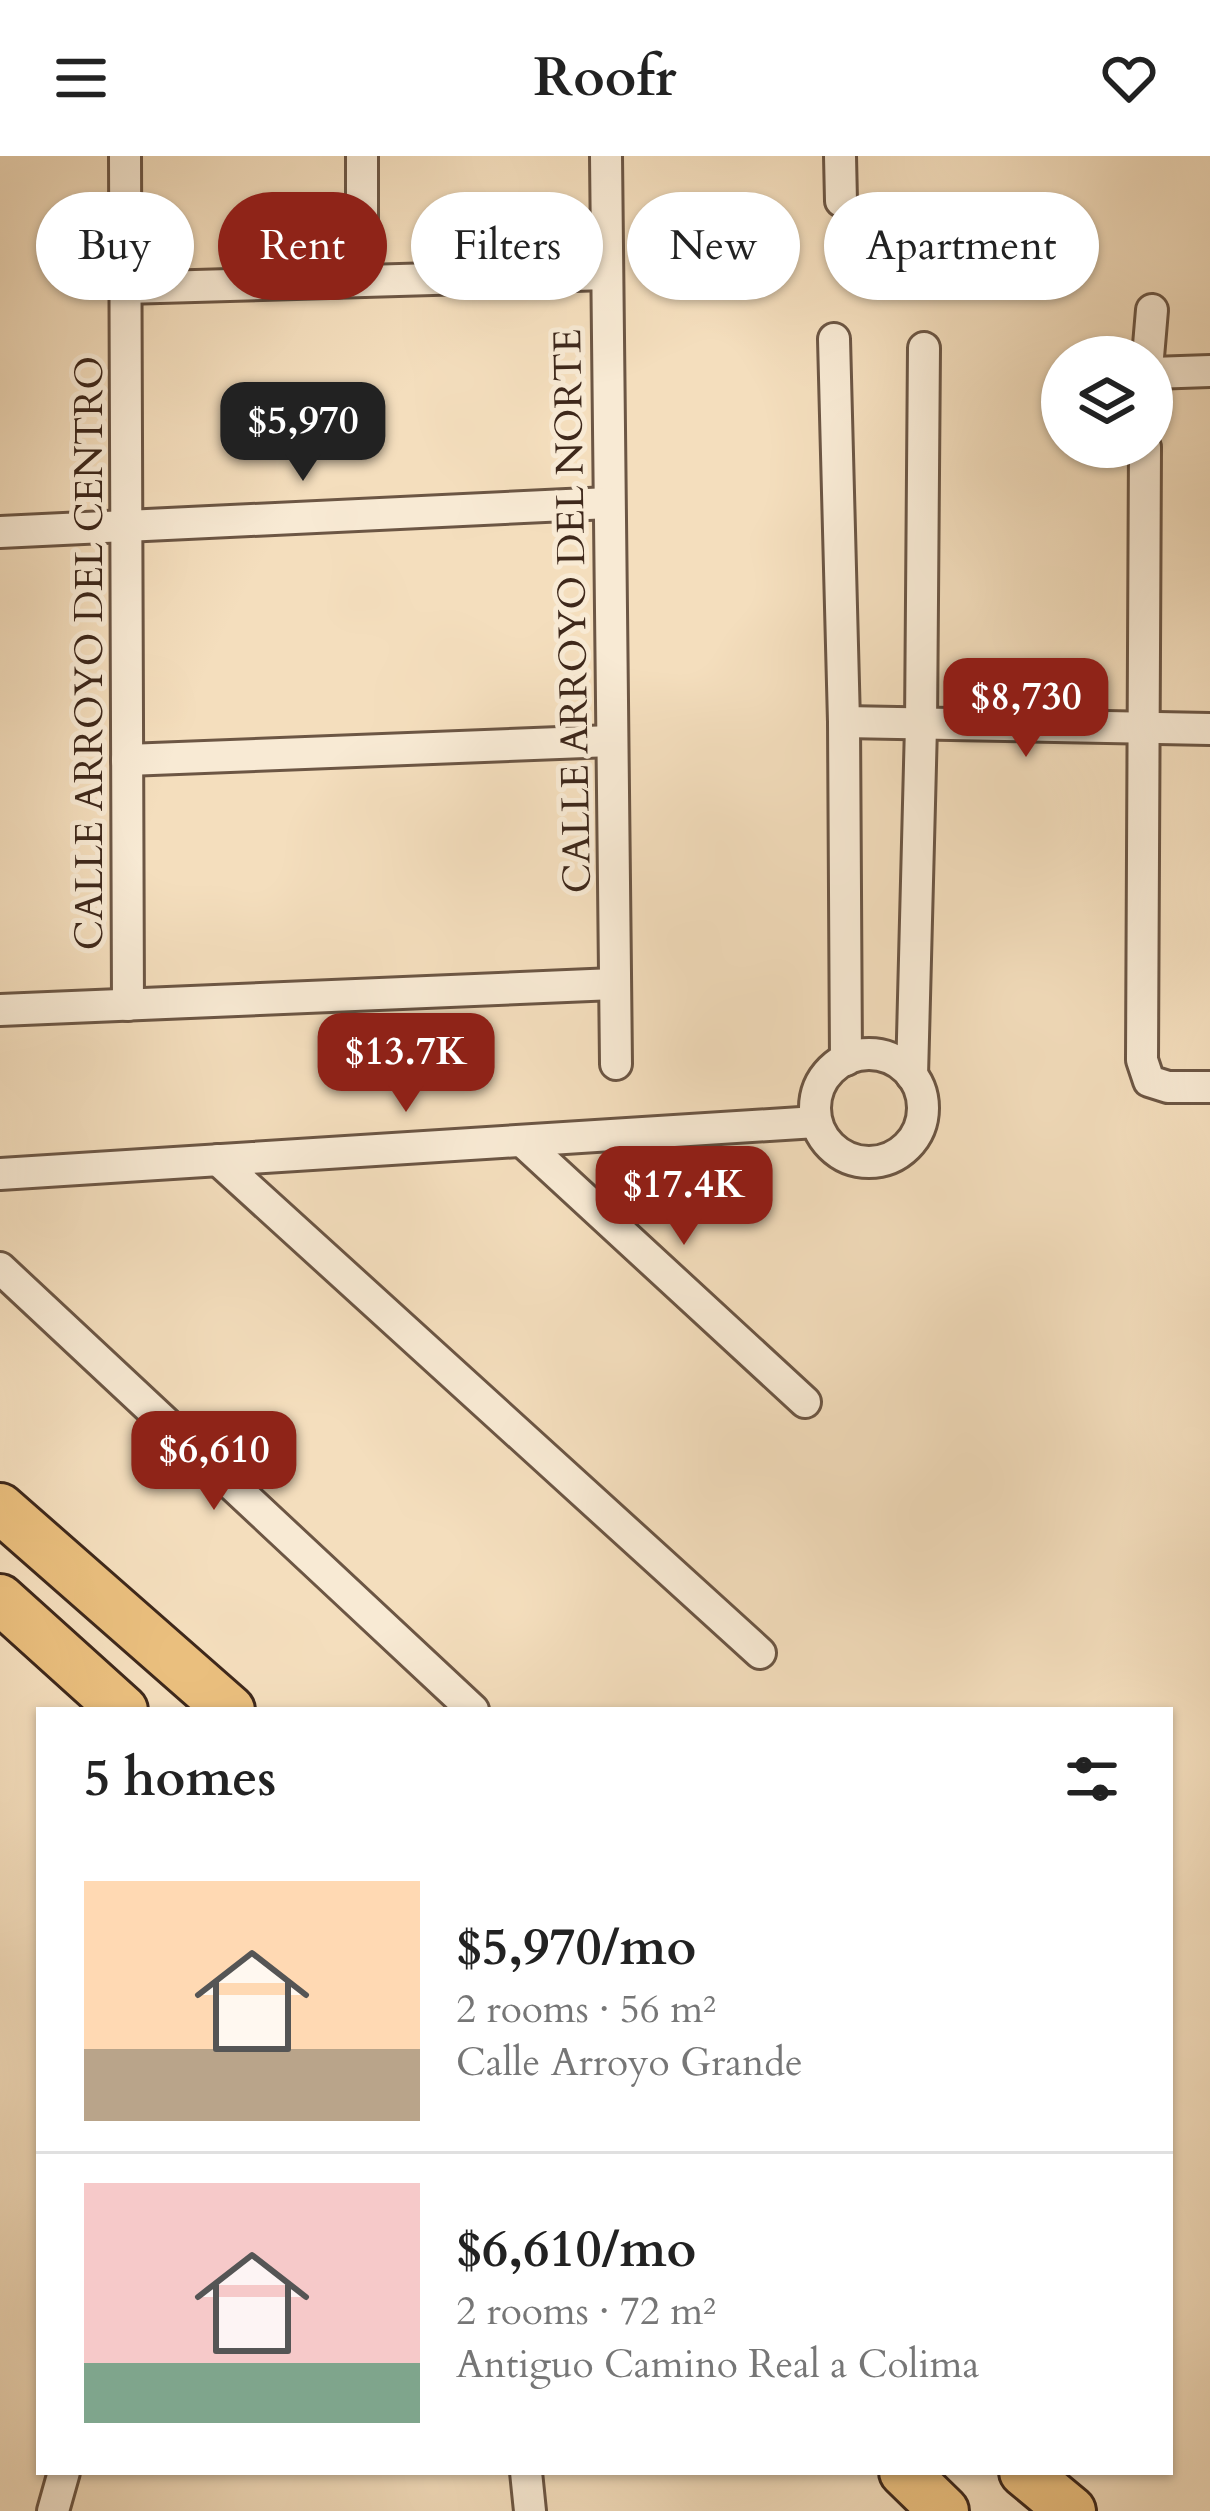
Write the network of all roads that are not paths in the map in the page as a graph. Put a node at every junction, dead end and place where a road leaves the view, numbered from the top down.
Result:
1 (125, 156) edge
2 (362, 156) edge
3 (606, 156) edge
4 (840, 156) edge
5 (125, 192) edge
6 (362, 192) edge
7 (841, 192) edge
8 (607, 274) junction
9 (387, 280) edge
10 (125, 300) edge
11 (1152, 310) dead end
12 (1150, 336) edge
13 (834, 339) dead end
14 (924, 348) dead end
15 (1210, 371) edge
16 (1173, 372) edge
17 (1145, 468) edge
18 (609, 503) junction
19 (126, 526) junction
20 (0, 532) edge
21 (844, 722) junction
22 (922, 726) junction
23 (1141, 728) junction
24 (1210, 728) edge
25 (611, 741) junction
26 (127, 760) junction
27 (614, 984) junction
28 (128, 1005) junction
29 (0, 1010) edge
30 (846, 1060) junction
31 (616, 1064) dead end
32 (912, 1076) junction
33 (1210, 1087) edge
34 (816, 1122) junction
35 (522, 1141) junction
36 (218, 1160) junction
37 (0, 1174) edge
38 (0, 1268) edge
39 (805, 1402) dead end
40 (0, 1508) edge
41 (0, 1599) edge
42 (760, 1652) dead end
43 (120, 1707) edge
44 (227, 1707) edge
45 (470, 1707) edge
46 (65, 2475) edge
47 (526, 2475) edge
48 (907, 2475) edge
49 (1028, 2475) edge
50 (53, 2511) edge
51 (530, 2511) edge
52 (944, 2511) edge
53 (1071, 2511) edge

1 - 5 street, CALLE ARROYO DEL CENTRO
2 - 6 street
3 - 8 street, CALLE ARROYO DEL NORTE
4 - 7 street
8 - 9 street
8 - 18 street, CALLE ARROYO DEL NORTE
10 - 19 street, CALLE ARROYO DEL CENTRO
11 - 12 street
13 - 21 street
14 - 22 street
15 - 16 street
17 - 23 street
18 - 19 street
18 - 25 street, CALLE ARROYO DEL NORTE
19 - 20 street
19 - 26 street, CALLE ARROYO DEL CENTRO
21 - 22 street
21 - 30 street
22 - 23 street
22 - 32 street
23 - 24 street
23 - 33 street
25 - 26 street
25 - 27 street, CALLE ARROYO DEL NORTE
26 - 28 street, CALLE ARROYO DEL CENTRO
27 - 28 street
27 - 31 street, CALLE ARROYO DEL NORTE
28 - 29 street
30 - 32 street
30 - 34 street
32 - 34 street
34 - 35 street
35 - 36 street
35 - 39 street
36 - 37 street
36 - 42 street
38 - 45 street
40 - 44 main road
41 - 43 main road
46 - 50 street
47 - 51 street
48 - 52 main road
49 - 53 main road

